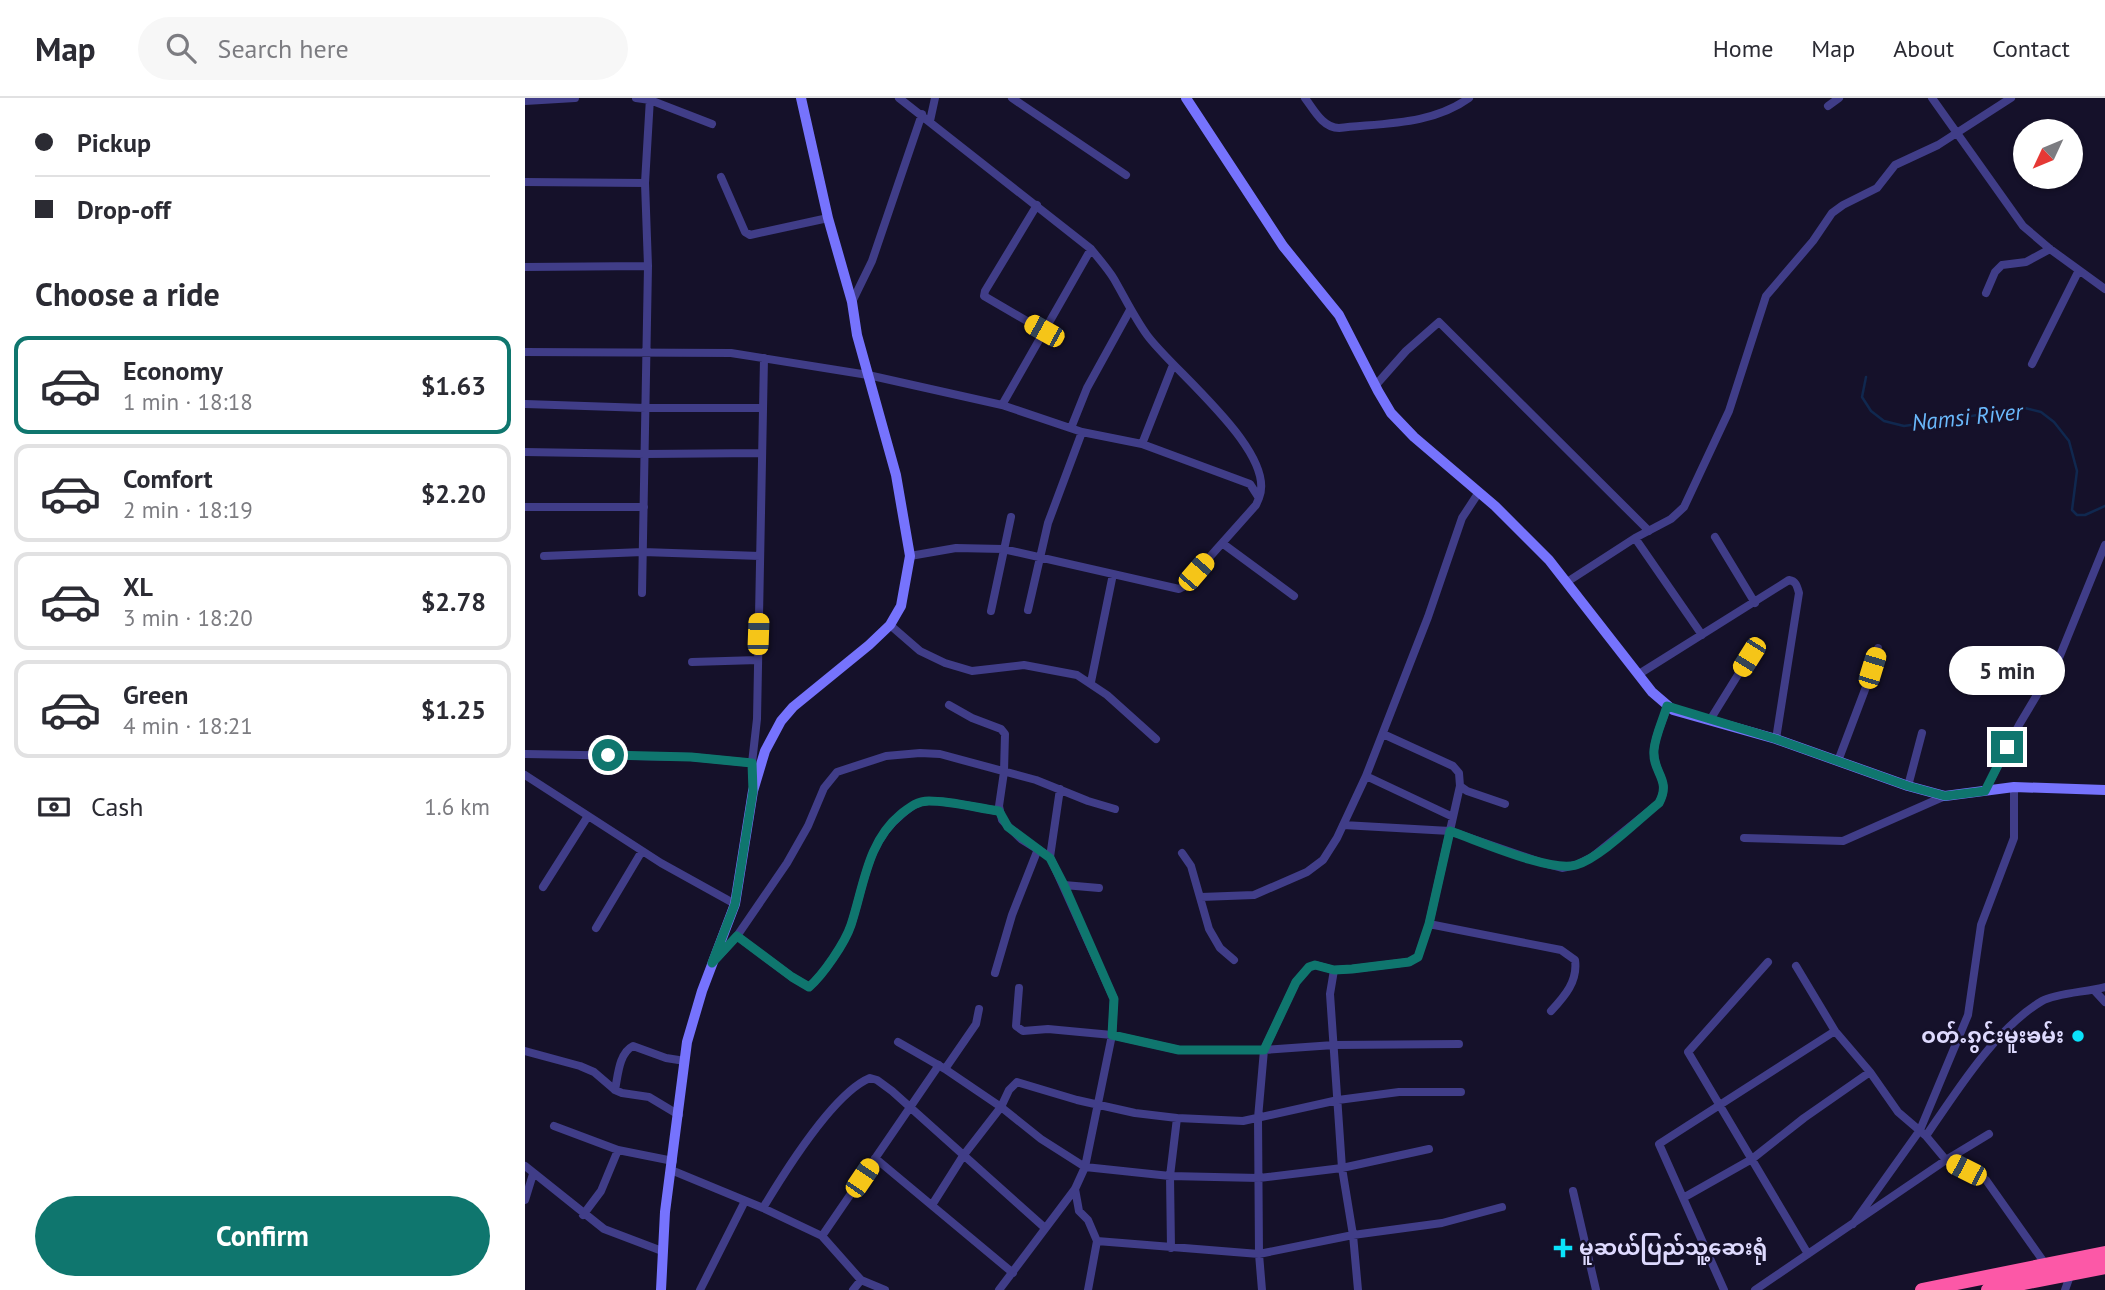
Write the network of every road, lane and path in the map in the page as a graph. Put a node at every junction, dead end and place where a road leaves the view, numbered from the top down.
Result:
1 (575, 98) edge
2 (636, 98) edge
3 (800, 98) edge
4 (899, 98) edge
5 (935, 98) edge
6 (1011, 98) edge
7 (1186, 98) edge
8 (1305, 98) edge
9 (1469, 98) edge
10 (1839, 98) edge
11 (1932, 98) edge
12 (2011, 98) edge
13 (650, 99) edge
14 (525, 101) edge
15 (1828, 106) dead end
16 (922, 114) junction
17 (930, 121) junction
18 (712, 124) dead end
19 (1957, 134) junction
20 (1126, 174) dead end
21 (721, 177) dead end
22 (525, 182) edge
23 (645, 183) junction
24 (1037, 205) junction
25 (828, 218) junction
26 (1091, 249) junction
27 (2050, 249) junction
28 (648, 266) junction
29 (525, 267) edge
30 (2079, 270) junction
31 (2105, 288) edge
32 (1986, 293) dead end
33 (852, 302) junction
34 (1130, 310) junction
35 (1044, 331) junction
36 (525, 352) edge
37 (646, 353) junction
38 (764, 358) junction
39 (2032, 364) dead end
40 (1173, 365) junction
41 (867, 375) junction
42 (1375, 386) junction
43 (525, 404) edge
44 (1002, 405) junction
45 (645, 408) junction
46 (763, 408) junction
47 (1071, 428) junction
48 (1082, 432) junction
49 (1142, 444) junction
50 (525, 452) edge
51 (761, 453) junction
52 (645, 454) junction
53 (1479, 492) junction
54 (1259, 498) junction
55 (525, 507) edge
56 (644, 507) junction
57 (1011, 517) dead end
58 (1650, 531) junction
59 (1715, 537) dead end
60 (1635, 538) junction
61 (1222, 543) junction
62 (2105, 545) edge
63 (1003, 549) junction
64 (643, 552) junction
65 (544, 556) dead end
66 (760, 556) junction
67 (910, 556) junction
68 (1040, 557) junction
69 (2096, 565) junction
70 (2105, 571) edge
71 (1113, 574) junction
72 (1567, 582) junction
73 (642, 593) dead end
74 (1294, 596) dead end
75 (1755, 603) junction
76 (1028, 610) dead end
77 (991, 611) dead end
78 (890, 625) junction
79 (1702, 635) junction
80 (1878, 648) dead end
81 (1749, 657) dead end
82 (758, 660) junction
83 (692, 662) dead end
84 (1639, 674) junction
85 (1091, 682) junction
86 (949, 705) dead end
87 (1667, 706) junction
88 (1710, 720) junction
89 (1922, 733) dead end
90 (1383, 734) junction
91 (1156, 738) dead end
92 (1776, 739) junction
93 (525, 754) edge
94 (1838, 761) junction
95 (752, 763) junction
96 (1004, 772) junction
97 (1366, 776) junction
98 (528, 777) edge
99 (1460, 786) junction
100 (1908, 786) junction
101 (2014, 787) junction
102 (525, 789) edge
103 (1060, 789) junction
104 (2105, 790) edge
105 (753, 791) junction
106 (1985, 791) junction
107 (1945, 796) junction
108 (1505, 804) dead end
109 (1115, 809) dead end
110 (999, 811) junction
111 (588, 816) junction
112 (1453, 817) junction
113 (1343, 825) junction
114 (1450, 831) junction
115 (1744, 838) dead end
116 (1038, 849) junction
117 (642, 851) junction
118 (1182, 853) dead end
119 (1050, 858) junction
120 (1064, 885) junction
121 (543, 887) dead end
122 (1099, 888) dead end
123 (1201, 897) junction
124 (735, 904) junction
125 (1429, 924) junction
126 (596, 928) dead end
127 (737, 936) junction
128 (1234, 960) dead end
129 (1768, 962) dead end
130 (712, 963) junction
131 (1796, 966) dead end
132 (1334, 970) junction
133 (995, 973) dead end
134 (2105, 987) edge
135 (1019, 988) dead end
136 (2094, 990) junction
137 (2105, 1002) edge
138 (979, 1009) dead end
139 (1551, 1011) dead end
140 (1835, 1031) junction
141 (1112, 1035) junction
142 (898, 1042) dead end
143 (1459, 1044) dead end
144 (1334, 1045) junction
145 (1264, 1050) junction
146 (525, 1051) edge
147 (685, 1061) junction
148 (942, 1067) junction
149 (1870, 1072) junction
150 (615, 1090) junction
151 (1461, 1092) dead end
152 (1338, 1100) junction
153 (1097, 1104) junction
154 (1720, 1105) junction
155 (910, 1107) junction
156 (1001, 1107) junction
157 (679, 1115) junction
158 (1177, 1118) junction
159 (1258, 1118) junction
160 (554, 1126) dead end
161 (1923, 1133) junction
162 (1989, 1133) dead end
163 (1429, 1149) dead end
164 (618, 1150) junction
165 (963, 1156) junction
166 (875, 1158) junction
167 (1752, 1159) junction
168 (1946, 1160) junction
169 (525, 1166) edge
170 (672, 1166) junction
171 (1085, 1167) junction
172 (1342, 1168) junction
173 (533, 1174) junction
174 (1170, 1176) junction
175 (1259, 1178) junction
176 (1075, 1189) junction
177 (1573, 1191) dead end
178 (1683, 1198) junction
179 (525, 1200) edge
180 (745, 1201) junction
181 (932, 1205) junction
182 (1502, 1207) dead end
183 (763, 1208) junction
184 (583, 1214) junction
185 (1853, 1224) junction
186 (1045, 1228) junction
187 (1353, 1235) junction
188 (822, 1236) junction
189 (1097, 1241) junction
190 (1171, 1248) junction
191 (662, 1251) junction
192 (2105, 1253) edge
193 (1259, 1254) junction
194 (1808, 1254) junction
195 (2046, 1265) junction
196 (2105, 1266) edge
197 (1013, 1273) junction
198 (2071, 1273) junction
199 (861, 1280) junction
200 (2067, 1289) edge
201 (661, 1290) edge
202 (700, 1290) edge
203 (853, 1290) edge
204 (885, 1290) edge
205 (999, 1290) edge
206 (1088, 1290) edge
207 (1262, 1290) edge
208 (1358, 1290) edge
209 (1596, 1290) edge
210 (1724, 1290) edge
211 (1755, 1290) edge
212 (1922, 1290) edge
213 (1988, 1290) edge

1 - 14 street
2 - 13 street
3 - 25 street
4 - 16 street
5 - 17 street
6 - 20 street
7 - 42 street
8 - 9 street
10 - 15 street
11 - 19 street
12 - 19 street
13 - 18 street
13 - 23 street
16 - 17 street
16 - 33 street
17 - 24 street
19 - 27 street
19 - 58 street
21 - 25 street
22 - 23 street
23 - 28 street
24 - 26 street
24 - 35 street
25 - 33 street
26 - 34 street
26 - 35 street
27 - 30 street
27 - 32 street
28 - 29 street
28 - 37 street
30 - 31 street
30 - 39 street
33 - 41 street
34 - 40 street
34 - 47 street
35 - 44 street
36 - 37 street
37 - 38 street
37 - 45 street
38 - 41 street
38 - 46 street
40 - 49 street
40 - 54 street
41 - 44 street
41 - 67 street
42 - 53 street
42 - 58 street
43 - 45 street
44 - 47 street
45 - 46 street
45 - 52 street
46 - 51 street
47 - 48 street
48 - 49 street
48 - 68 street
49 - 54 street
50 - 52 street
51 - 52 street
51 - 66 street
52 - 56 street
53 - 72 street
53 - 90 street
54 - 61 street
55 - 56 street
56 - 64 street
57 - 63 street
58 - 60 street
59 - 75 street
60 - 72 street
60 - 79 street
61 - 71 street
61 - 74 street
62 - 69 street
63 - 67 street
63 - 68 street
63 - 77 street
64 - 65 street
64 - 66 street
64 - 73 street
66 - 82 street
67 - 78 street
68 - 71 street
68 - 76 street
69 - 70 street
69 - 106 street
71 - 85 street
72 - 84 street
75 - 79 street
75 - 92 street
78 - 85 street
78 - 105 street
79 - 84 street
80 - 94 street
81 - 88 street
82 - 83 street
82 - 95 street
84 - 87 street
85 - 91 street
86 - 96 street
87 - 88 street
87 - 114 street
88 - 92 street
89 - 100 street
90 - 97 street
90 - 99 street
92 - 94 street
93 - 95 street
94 - 100 street
95 - 105 street
96 - 103 street
96 - 110 street
96 - 127 street
97 - 112 street
97 - 113 street
98 - 102 street
98 - 111 street
99 - 108 street
99 - 112 street
100 - 107 street
101 - 104 street
101 - 106 street
101 - 161 street
103 - 109 street
103 - 119 street
105 - 124 street
106 - 107 street
107 - 115 street
110 - 116 street
110 - 127 street
111 - 117 street
111 - 121 street
112 - 114 street
113 - 114 street
113 - 123 street
114 - 125 street
116 - 119 street
116 - 133 street
117 - 124 street
117 - 126 street
118 - 123 street
119 - 120 street
120 - 122 street
120 - 141 street
123 - 128 street
124 - 130 street
125 - 132 street
125 - 139 street
127 - 130 street
129 - 154 street
130 - 147 street
131 - 140 street
132 - 144 street
132 - 145 street
134 - 136 street
135 - 141 street
136 - 137 street
136 - 161 street
138 - 148 street
140 - 149 street
140 - 154 street
141 - 145 street
141 - 153 street
142 - 148 street
143 - 144 street
144 - 145 street
144 - 152 street
145 - 159 street
146 - 150 street
147 - 150 street
147 - 157 street
148 - 155 street
148 - 156 street
149 - 161 street
149 - 167 street
150 - 157 street
151 - 152 street
152 - 159 street
152 - 172 street
153 - 156 street
153 - 158 street
153 - 171 street
154 - 167 street
154 - 178 street
155 - 165 street
155 - 166 street
155 - 183 street
156 - 165 street
156 - 171 street
157 - 170 street
158 - 159 street
158 - 174 street
159 - 175 street
160 - 164 street
161 - 168 street
161 - 185 street
162 - 168 street
163 - 172 street
164 - 170 street
164 - 184 street
165 - 181 street
165 - 186 street
166 - 181 street
166 - 188 street
167 - 178 street
167 - 194 street
168 - 185 street
168 - 195 street
169 - 173 street
170 - 180 street
170 - 191 street
171 - 174 street
171 - 176 street
172 - 175 street
172 - 187 street
173 - 179 street
173 - 184 street
174 - 175 street
174 - 190 street
175 - 193 street
176 - 186 street
176 - 189 street
177 - 209 street
178 - 210 street
180 - 183 street
180 - 202 street
181 - 197 street
182 - 187 street
183 - 188 street
184 - 191 street
185 - 194 street
186 - 197 street
187 - 193 street
187 - 208 street
188 - 199 street
189 - 190 street
189 - 206 street
190 - 193 street
191 - 201 street
192 - 195 highway
193 - 207 street
194 - 211 street
195 - 212 highway
196 - 198 highway
197 - 205 street
198 - 200 street
198 - 213 highway
199 - 203 street
199 - 204 street

